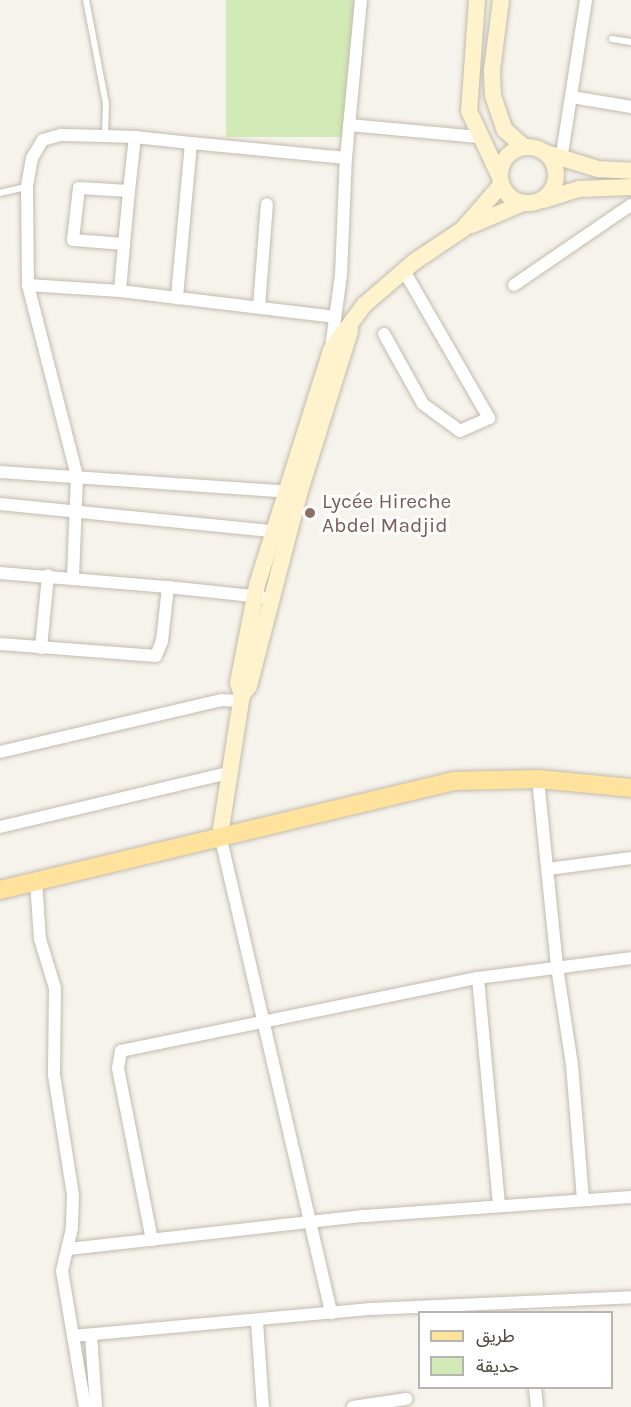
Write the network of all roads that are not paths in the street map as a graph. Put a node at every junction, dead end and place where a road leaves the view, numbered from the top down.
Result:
1 (86, 0) edge
2 (361, 0) edge
3 (477, 0) edge
4 (501, 0) edge
5 (586, 0) edge
6 (612, 39) dead end
7 (631, 42) edge
8 (572, 97) junction
9 (631, 106) edge
10 (349, 125) junction
11 (105, 134) junction
12 (135, 137) junction
13 (478, 137) junction
14 (191, 143) junction
15 (524, 147) junction
16 (554, 157) junction
17 (346, 158) junction
18 (631, 171) edge
19 (500, 180) junction
20 (27, 186) junction
21 (631, 188) edge
22 (129, 191) junction
23 (0, 193) edge
24 (542, 200) junction
25 (523, 203) junction
26 (267, 204) dead end
27 (631, 206) edge
28 (463, 229) junction
29 (124, 244) junction
30 (404, 271) junction
31 (28, 285) junction
32 (514, 285) dead end
33 (120, 291) junction
34 (177, 298) junction
35 (259, 308) junction
36 (335, 317) junction
37 (352, 321) junction
38 (384, 334) dead end
39 (331, 350) junction
40 (0, 472) edge
41 (77, 476) junction
42 (292, 492) junction
43 (0, 504) edge
44 (77, 511) junction
45 (281, 532) junction
46 (0, 573) edge
47 (48, 575) junction
48 (73, 577) junction
49 (168, 587) junction
50 (263, 597) junction
51 (0, 645) edge
52 (41, 648) junction
53 (241, 698) junction
54 (0, 752) edge
55 (228, 773) junction
56 (538, 779) junction
57 (631, 788) edge
58 (0, 827) edge
59 (220, 835) junction
60 (631, 858) edge
61 (548, 869) junction
62 (36, 881) junction
63 (0, 890) edge
64 (631, 958) edge
65 (556, 967) junction
66 (478, 978) junction
67 (264, 1022) junction
68 (631, 1197) edge
69 (583, 1200) junction
70 (499, 1205) junction
71 (312, 1225) junction
72 (152, 1240) junction
73 (68, 1249) junction
74 (631, 1297) edge
75 (529, 1308) edge
76 (331, 1313) junction
77 (256, 1322) junction
78 (91, 1335) junction
79 (74, 1336) junction
80 (535, 1389) edge
81 (406, 1399) dead end
82 (85, 1407) edge
83 (96, 1407) edge
84 (263, 1407) edge
85 (353, 1407) edge
86 (537, 1407) edge

1 - 11 lane
2 - 10 street
3 - 13 street
4 - 15 street
5 - 8 street
6 - 7 lane
8 - 9 street
8 - 16 street
10 - 13 street
10 - 17 street
11 - 12 street
11 - 20 street
12 - 14 street
12 - 22 street
13 - 19 street
14 - 17 street
14 - 34 street
15 - 16 street
15 - 19 street
16 - 18 street
16 - 24 street
17 - 36 street
19 - 25 street
19 - 28 street
20 - 23 lane
20 - 31 street
21 - 24 street
22 - 29 street
22 - 29 street
24 - 25 street
25 - 28 street
26 - 35 street
27 - 32 street
28 - 30 street
29 - 33 street
30 - 37 street
30 - 38 street
31 - 33 street
31 - 41 street
33 - 34 street
34 - 35 street
35 - 36 street
36 - 39 street
37 - 39 street
37 - 42 street
39 - 42 street
40 - 41 street
41 - 42 street
41 - 44 street
42 - 45 street
43 - 44 street
44 - 45 street
44 - 48 street
45 - 50 street
46 - 47 street
47 - 48 street
47 - 52 street
48 - 49 street
49 - 50 street
49 - 52 street
50 - 53 street
51 - 52 street
53 - 54 street
53 - 55 street
55 - 58 street
55 - 59 street
56 - 57 main road
56 - 59 main road
56 - 61 street
59 - 62 main road
59 - 67 street
60 - 61 street
61 - 65 street
62 - 63 main road
62 - 73 street
64 - 65 street
65 - 66 street
65 - 69 street
66 - 67 street
66 - 70 street
67 - 71 street
67 - 72 street
68 - 69 street
69 - 70 street
70 - 71 street
71 - 72 street
71 - 76 street
72 - 73 street
73 - 79 street
74 - 75 street
75 - 76 street
76 - 77 street
77 - 78 street
77 - 84 street
78 - 79 street
78 - 83 street
79 - 82 street
80 - 86 street
81 - 85 street

